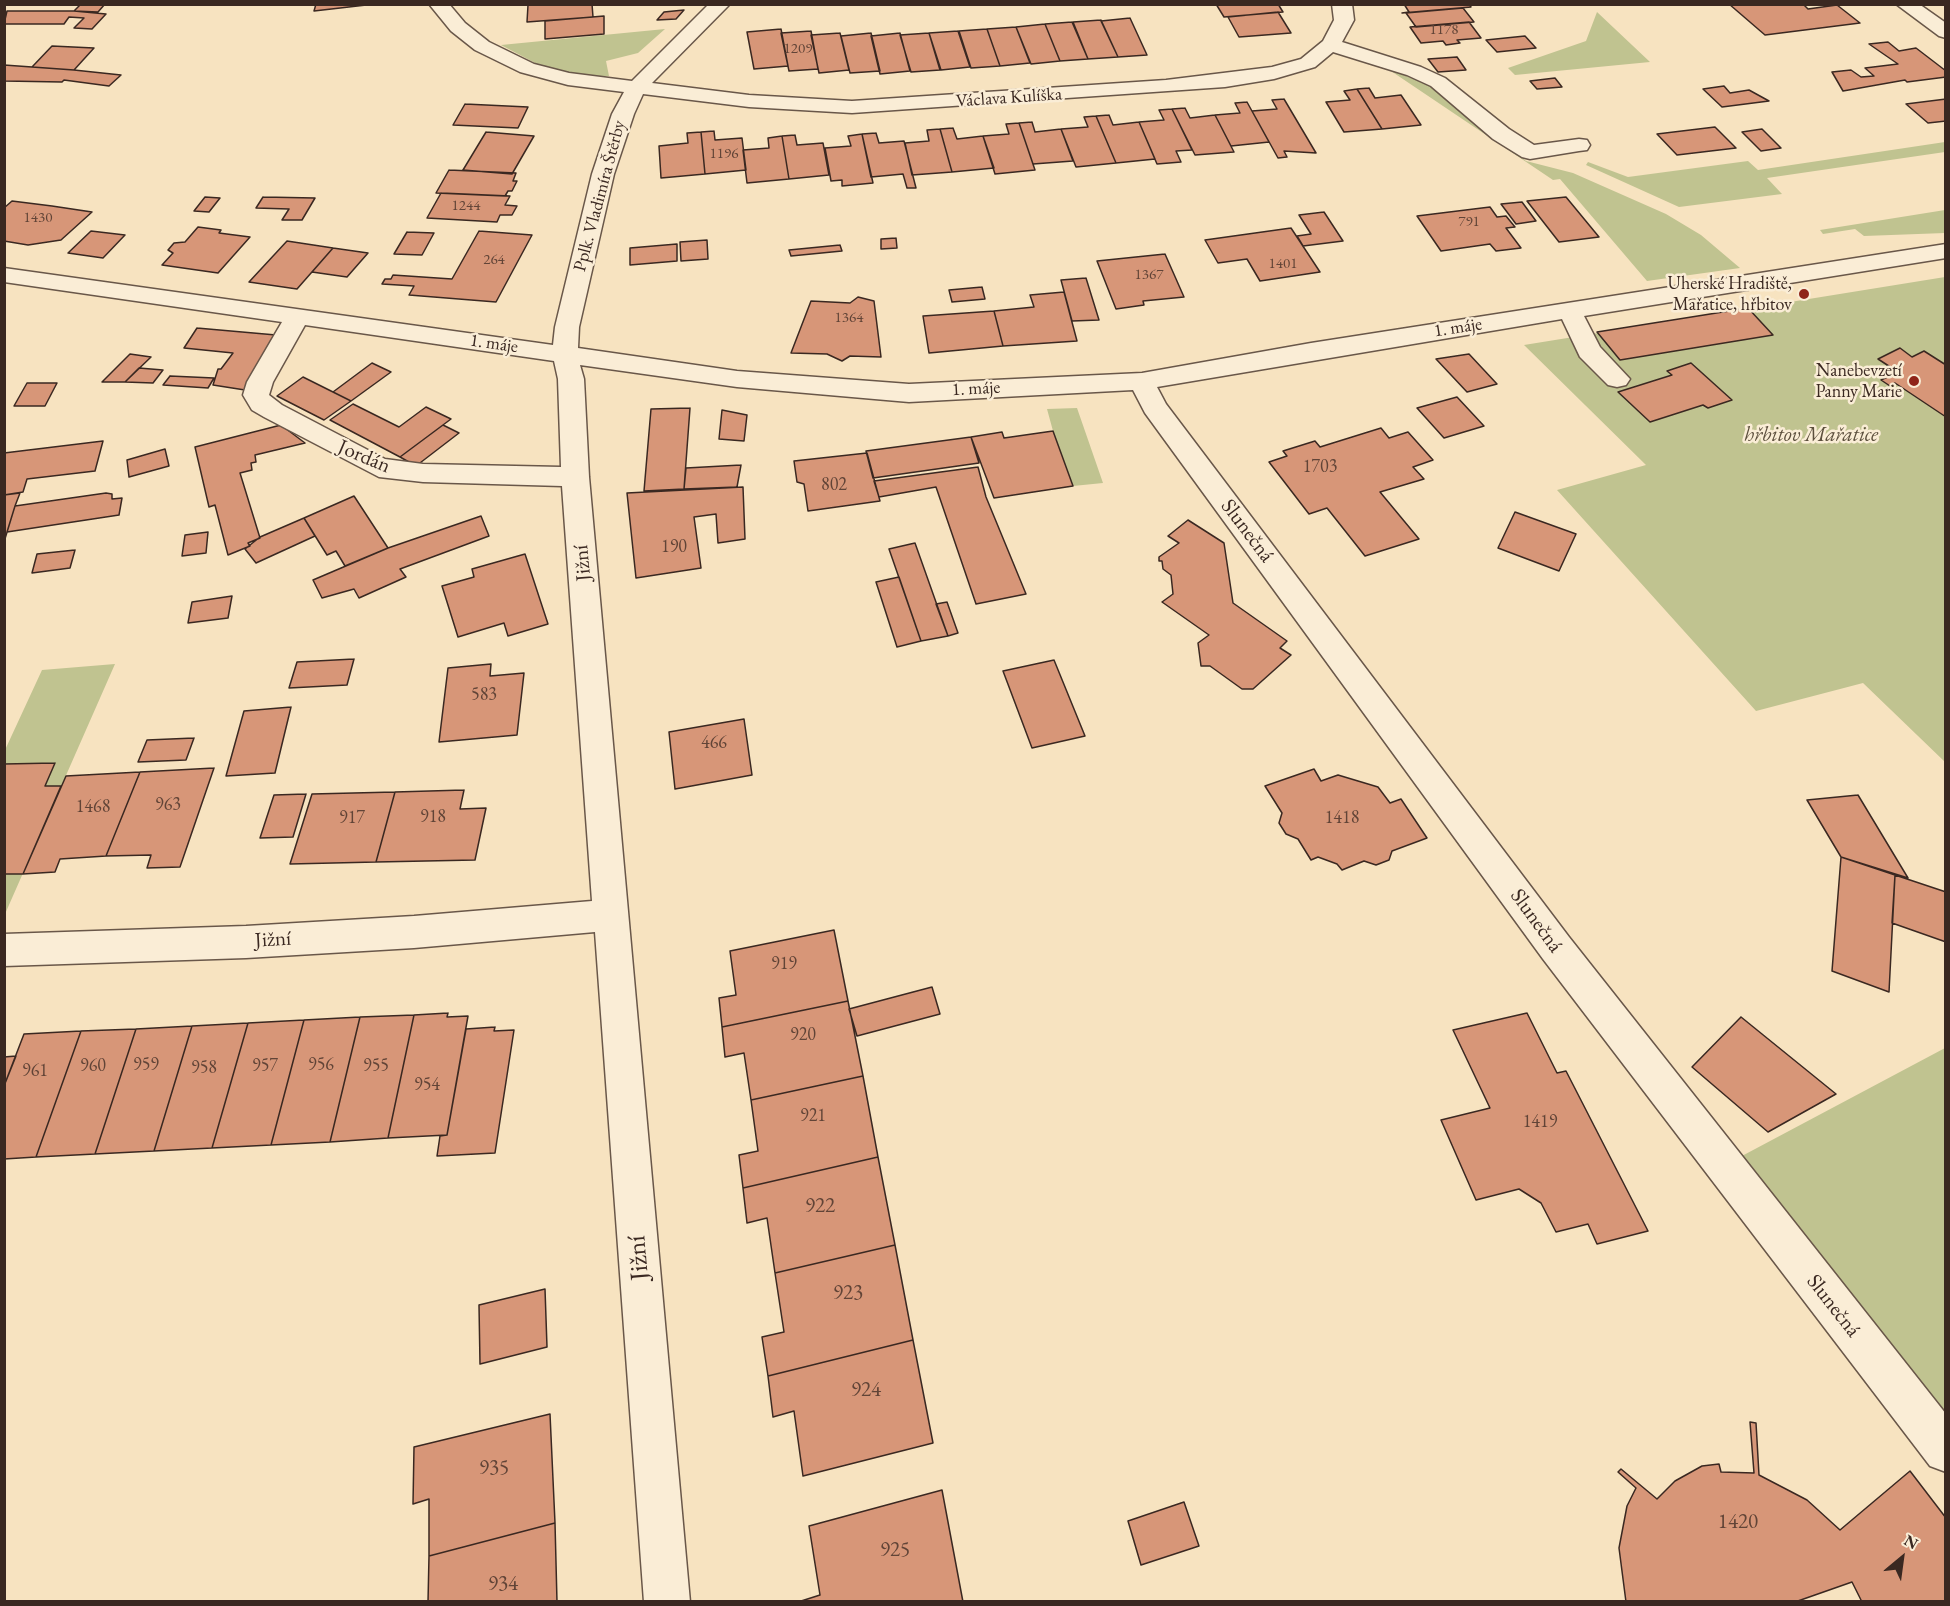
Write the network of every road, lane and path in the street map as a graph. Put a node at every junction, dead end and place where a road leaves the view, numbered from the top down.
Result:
1 (438, 4) edge
2 (721, 4) edge
3 (1342, 4) edge
4 (1905, 4) edge
5 (1946, 32) edge
6 (1330, 45) junction
7 (636, 88) junction
8 (1579, 145) dead end
9 (1946, 251) edge
10 (4, 275) edge
11 (1570, 311) junction
12 (297, 317) junction
13 (565, 354) junction
14 (1617, 379) dead end
15 (1142, 381) junction
16 (575, 477) junction
17 (612, 915) junction
18 (4, 950) edge
19 (1946, 1450) edge
20 (667, 1602) edge

1 - 7 street, Václava Kulíška
2 - 7 street, Pplk. Vladimíra Štěrby
3 - 6 street, Václava Kulíška
4 - 5 street
6 - 7 street, Václava Kulíška
6 - 8 street
7 - 13 street, Pplk. Vladimíra Štěrby
9 - 11 street, 1. máje
10 - 12 street, 1. máje
11 - 14 street
11 - 15 street, 1. máje
12 - 13 street, 1. máje
12 - 16 street, Jordán
13 - 15 street, 1. máje
13 - 16 street, Jižní
15 - 19 street, Slunečná
16 - 17 street, Jižní
17 - 18 street, Jižní
17 - 20 street, Jižní

